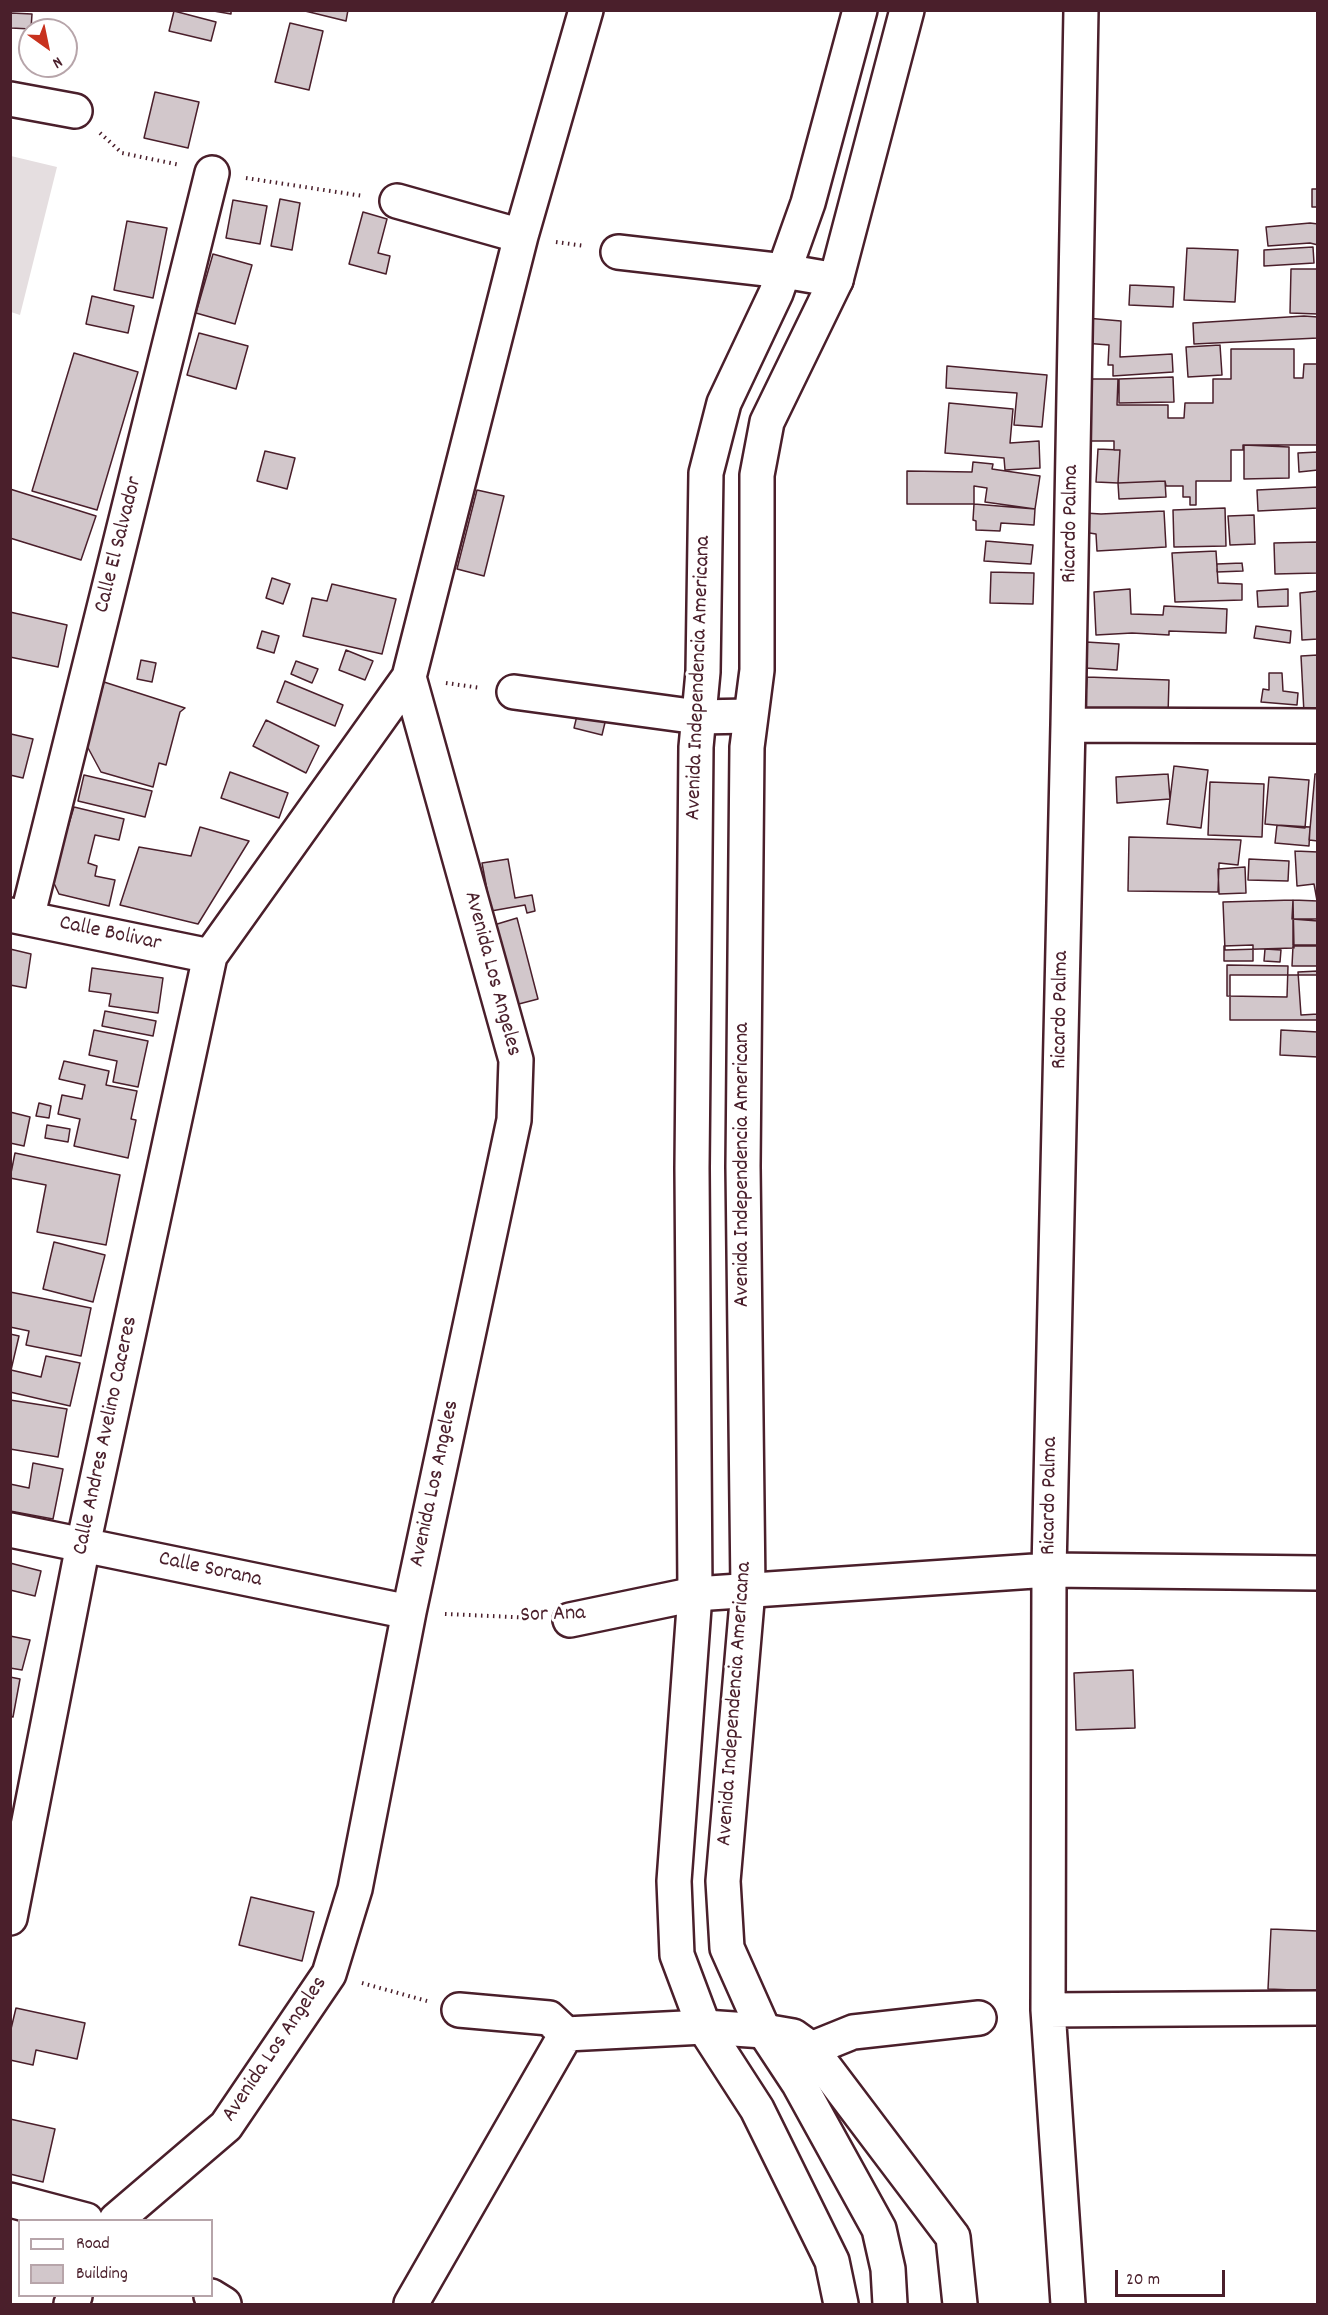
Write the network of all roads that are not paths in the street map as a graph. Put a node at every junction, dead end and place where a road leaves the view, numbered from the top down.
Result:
1 (586, 10) edge
2 (860, 10) edge
3 (908, 10) edge
4 (1081, 10) edge
5 (10, 99) edge
6 (75, 111) road end
7 (212, 172) road end
8 (398, 201) road end
9 (521, 236) junction
10 (618, 252) road end
11 (784, 271) junction
12 (836, 280) junction
13 (409, 677) junction
14 (514, 693) road end
15 (750, 716) junction
16 (698, 717) junction
17 (1068, 725) junction
18 (1317, 726) edge
19 (19, 916) edge
20 (210, 956) junction
21 (10, 1530) edge
22 (83, 1545) junction
23 (1049, 1570) junction
24 (1317, 1573) edge
25 (748, 1590) junction
26 (695, 1594) junction
27 (409, 1612) junction
28 (570, 1620) road end
29 (10, 1918) edge
30 (1317, 2008) edge
31 (459, 2010) road end
32 (1048, 2010) junction
33 (979, 2018) dead end
34 (704, 2027) junction
35 (764, 2031) junction
36 (566, 2034) junction
37 (811, 2049) junction
38 (10, 2200) edge
39 (82, 2219) edge
40 (117, 2219) edge
41 (411, 2304) edge
42 (841, 2304) edge
43 (890, 2304) edge
44 (960, 2304) edge
45 (1068, 2304) edge

1 - 9 street
2 - 11 street, Avenida Independencia Americana
3 - 12 street, Avenida Independencia Americana
4 - 17 street, Ricardo Palma
5 - 6 street
7 - 19 street, Calle El Salvador
8 - 9 street
9 - 13 street
10 - 11 street
11 - 12 street
11 - 16 street, Avenida Independencia Americana
12 - 15 street, Avenida Independencia Americana
13 - 20 street
13 - 27 street, Avenida Los Angeles
14 - 16 street
15 - 16 street
15 - 25 street, Avenida Independencia Americana
16 - 26 street, Avenida Independencia Americana
17 - 18 street
17 - 23 street, Ricardo Palma
19 - 20 street, Calle Bolivar
20 - 22 street, Calle Andres Avelino Caceres
21 - 22 street, Calle Sorana
22 - 27 street, Calle Sorana
22 - 29 street, Calle Andres Avelino Caceres
23 - 24 street, Sor Ana
23 - 25 street, Sor Ana
23 - 32 street, Ricardo Palma
25 - 26 street, Sor Ana
25 - 35 street, Avenida Independencia Americana
26 - 28 street, Sor Ana
26 - 34 street, Avenida Independencia Americana
27 - 40 street, Avenida Los Angeles
30 - 32 street
31 - 36 street
32 - 45 street, Ricardo Palma
33 - 37 street
34 - 35 street
34 - 36 street
34 - 42 street, Avenida Independencia Americana
35 - 37 street
35 - 43 street, Avenida Independencia Americana
36 - 41 street
37 - 44 street
38 - 39 street

